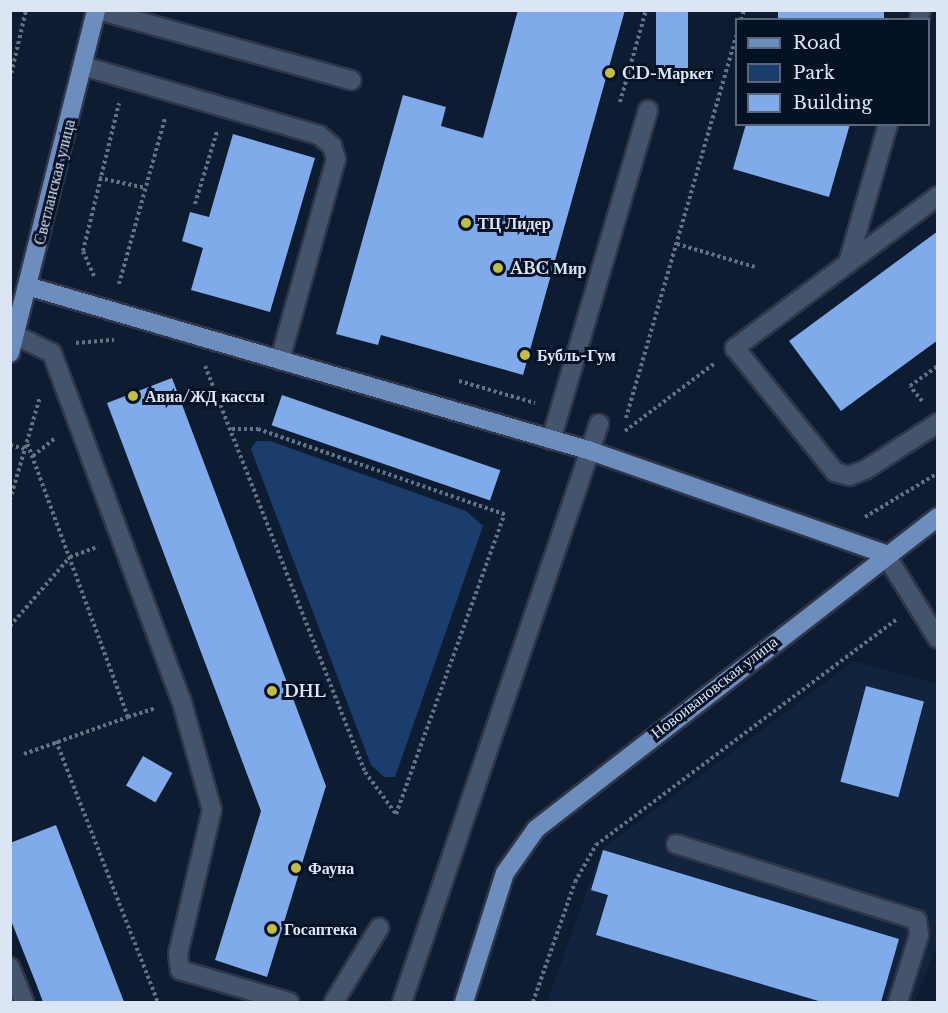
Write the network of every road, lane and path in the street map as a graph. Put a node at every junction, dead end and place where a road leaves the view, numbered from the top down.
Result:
1 (26, 10) edge
2 (97, 10) edge
3 (735, 40) edge
4 (83, 66) junction
5 (125, 78) junction
6 (10, 79) edge
7 (351, 80) dead end
8 (172, 92) junction
9 (224, 107) junction
10 (648, 110) dead end
11 (887, 126) edge
12 (99, 178) junction
13 (146, 188) junction
14 (938, 196) edge
15 (195, 204) dead end
16 (677, 244) junction
17 (848, 262) junction
18 (755, 267) dead end
19 (98, 279) dead end
20 (108, 282) dead end
21 (119, 285) junction
22 (130, 288) dead end
23 (21, 291) edge
24 (117, 311) junction
25 (15, 335) junction
26 (114, 343) junction
27 (124, 343) dead end
28 (735, 348) junction
29 (10, 353) edge
30 (52, 353) junction
31 (201, 356) dead end
32 (280, 360) junction
33 (938, 366) edge
34 (455, 380) dead end
35 (910, 386) dead end
36 (535, 403) dead end
37 (938, 423) edge
38 (599, 424) dead end
39 (232, 429) junction
40 (551, 440) junction
41 (27, 442) junction
42 (10, 445) edge
43 (25, 449) junction
44 (588, 450) junction
45 (10, 500) edge
46 (938, 517) edge
47 (885, 554) junction
48 (70, 557) junction
49 (916, 605) junction
50 (10, 626) edge
51 (938, 639) edge
52 (56, 741) junction
53 (24, 754) dead end
54 (676, 844) dead end
55 (380, 928) dead end
56 (10, 967) edge
57 (24, 1002) edge
58 (158, 1002) edge
59 (289, 1002) edge
60 (334, 1002) edge
61 (402, 1002) edge
62 (464, 1002) edge
63 (533, 1002) edge
64 (898, 1002) edge

1 - 6 path
2 - 4 main road, Светланская улица
2 - 7 lane
3 - 16 path
4 - 5 lane
4 - 23 main road, Светланская улица
5 - 8 lane
5 - 12 path
8 - 9 lane
8 - 13 path
9 - 15 path
9 - 32 lane
10 - 40 lane
11 - 17 lane
12 - 13 path
12 - 19 path
13 - 21 path
14 - 17 lane
16 - 18 path
16 - 28 path
17 - 28 lane
20 - 21 path
21 - 22 path
21 - 24 path
23 - 24 main road
23 - 25 main road, Светланская улица
24 - 26 path
24 - 32 main road
25 - 29 main road, Светланская улица
25 - 30 lane
26 - 27 path
26 - 30 path
28 - 37 lane
30 - 41 path
30 - 59 lane
31 - 39 path
32 - 40 main road
33 - 35 path
34 - 36 path
38 - 44 lane
39 - 39 path
40 - 44 main road
41 - 43 path
41 - 48 path
42 - 43 path
43 - 45 path
44 - 47 main road
44 - 61 lane
46 - 47 main road, Новоивановская улица
47 - 49 lane
47 - 62 main road, Новоивановская улица
48 - 50 path
48 - 52 path
49 - 51 lane
49 - 63 path
52 - 53 path
52 - 58 path
54 - 64 lane
55 - 60 lane
56 - 57 lane

